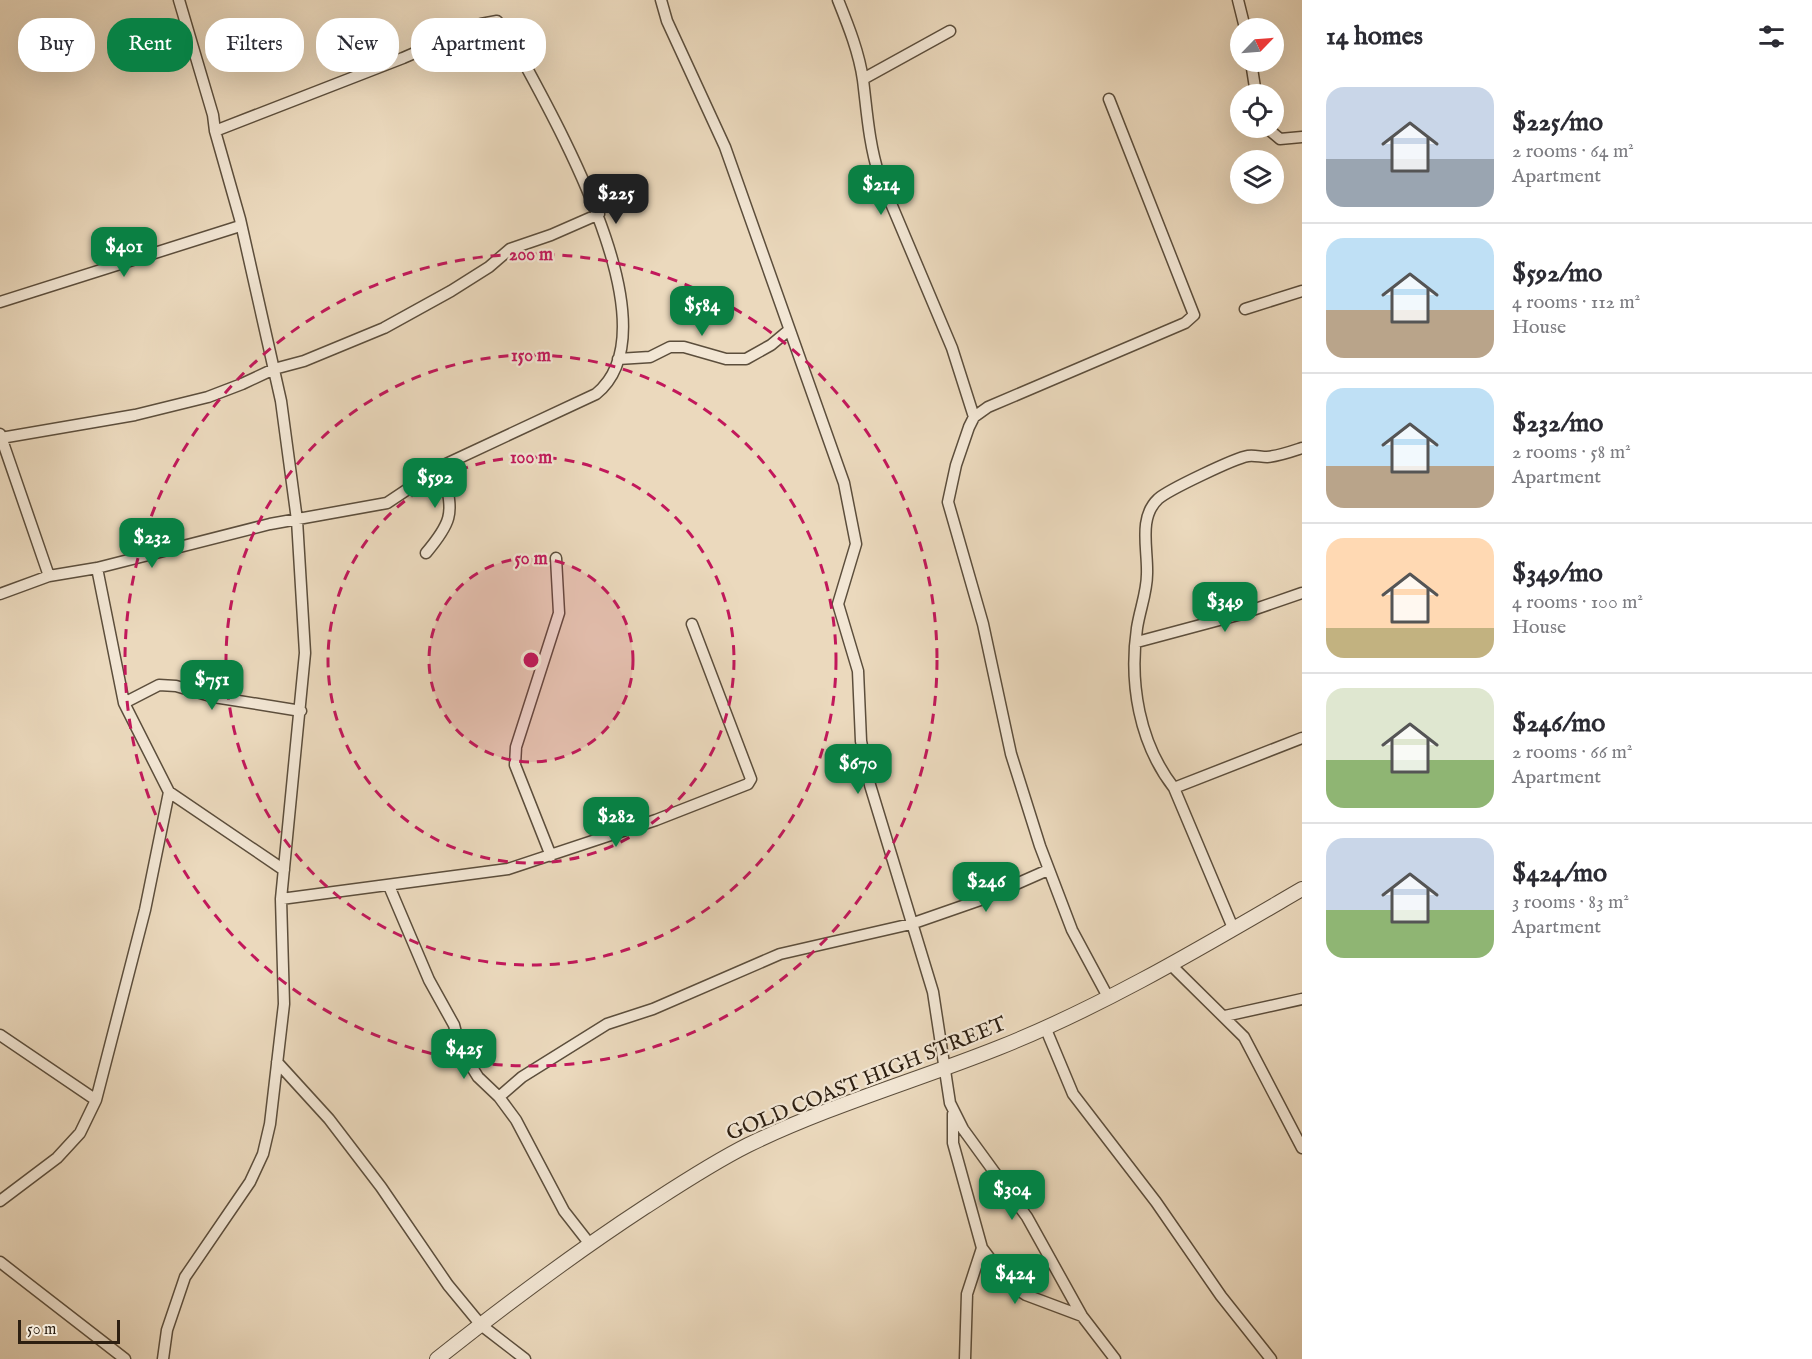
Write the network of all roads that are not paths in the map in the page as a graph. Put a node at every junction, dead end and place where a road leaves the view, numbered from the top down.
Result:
1 (179, 0) edge
2 (661, 0) edge
3 (838, 0) edge
4 (1238, 0) edge
5 (1242, 18) edge
6 (950, 31) dead end
7 (863, 79) junction
8 (1109, 99) dead end
9 (215, 131) junction
10 (1302, 137) edge
11 (1278, 138) edge
12 (599, 214) junction
13 (240, 226) junction
14 (1302, 291) edge
15 (0, 302) edge
16 (1245, 309) dead end
17 (789, 330) junction
18 (618, 359) junction
19 (274, 369) junction
20 (974, 417) junction
21 (0, 436) edge
22 (1302, 448) edge
23 (444, 465) junction
24 (297, 520) junction
25 (426, 553) dead end
26 (556, 558) dead end
27 (97, 568) junction
28 (49, 576) junction
29 (1302, 593) edge
30 (0, 594) edge
31 (692, 624) dead end
32 (1137, 642) junction
33 (124, 703) junction
34 (301, 711) junction
35 (1302, 738) edge
36 (1174, 788) junction
37 (169, 792) junction
38 (551, 856) junction
39 (284, 870) junction
40 (1048, 870) junction
41 (389, 886) junction
42 (1302, 889) edge
43 (282, 899) junction
44 (911, 924) junction
45 (1233, 928) junction
46 (1170, 964) junction
47 (1108, 998) junction
48 (1302, 999) edge
49 (1225, 1016) junction
50 (1045, 1027) junction
51 (0, 1035) edge
52 (277, 1062) junction
53 (944, 1068) junction
54 (499, 1097) junction
55 (96, 1100) junction
56 (953, 1114) junction
57 (1302, 1148) edge
58 (0, 1201) edge
59 (590, 1243) junction
60 (982, 1248) junction
61 (0, 1262) edge
62 (1082, 1316) junction
63 (481, 1325) junction
64 (121, 1358) edge
65 (163, 1359) edge
66 (436, 1359) edge
67 (525, 1359) edge
68 (965, 1359) edge
69 (1116, 1359) edge
70 (1271, 1359) edge

1 - 9 street
2 - 17 street
3 - 7 street
4 - 5 street
6 - 7 street
7 - 20 street
8 - 20 street
9 - 12 street
9 - 13 street
10 - 11 street
12 - 18 street
12 - 19 street
13 - 15 street
13 - 19 street
14 - 16 street
17 - 18 street
17 - 44 street
18 - 23 street
19 - 21 street
19 - 24 street
20 - 40 street
21 - 28 street
22 - 32 street
23 - 24 street
23 - 25 street
24 - 27 street
24 - 34 street
26 - 38 street
27 - 28 street
27 - 33 street
28 - 30 street
29 - 32 street
31 - 38 street
32 - 36 street
33 - 34 street
33 - 37 street
34 - 39 street
35 - 36 street
36 - 45 street
37 - 39 street
37 - 55 street
38 - 41 street
39 - 43 street
40 - 44 street
40 - 47 street
41 - 43 street
41 - 54 street
42 - 45 street, GOLD COAST HIGH STREET
43 - 52 street
44 - 53 street
44 - 54 street
45 - 46 street, GOLD COAST HIGH STREET
46 - 47 street, GOLD COAST HIGH STREET
46 - 49 street
47 - 50 street, GOLD COAST HIGH STREET
48 - 49 street
49 - 57 street
50 - 53 street, GOLD COAST HIGH STREET
50 - 70 street
51 - 55 street
52 - 63 street
52 - 65 street
53 - 56 street
53 - 59 street, GOLD COAST HIGH STREET
54 - 59 street
55 - 58 street
56 - 60 street
56 - 62 street
59 - 63 street, GOLD COAST HIGH STREET
60 - 62 street
60 - 68 street
61 - 64 street
62 - 69 street
63 - 66 street, GOLD COAST HIGH STREET
63 - 67 street

